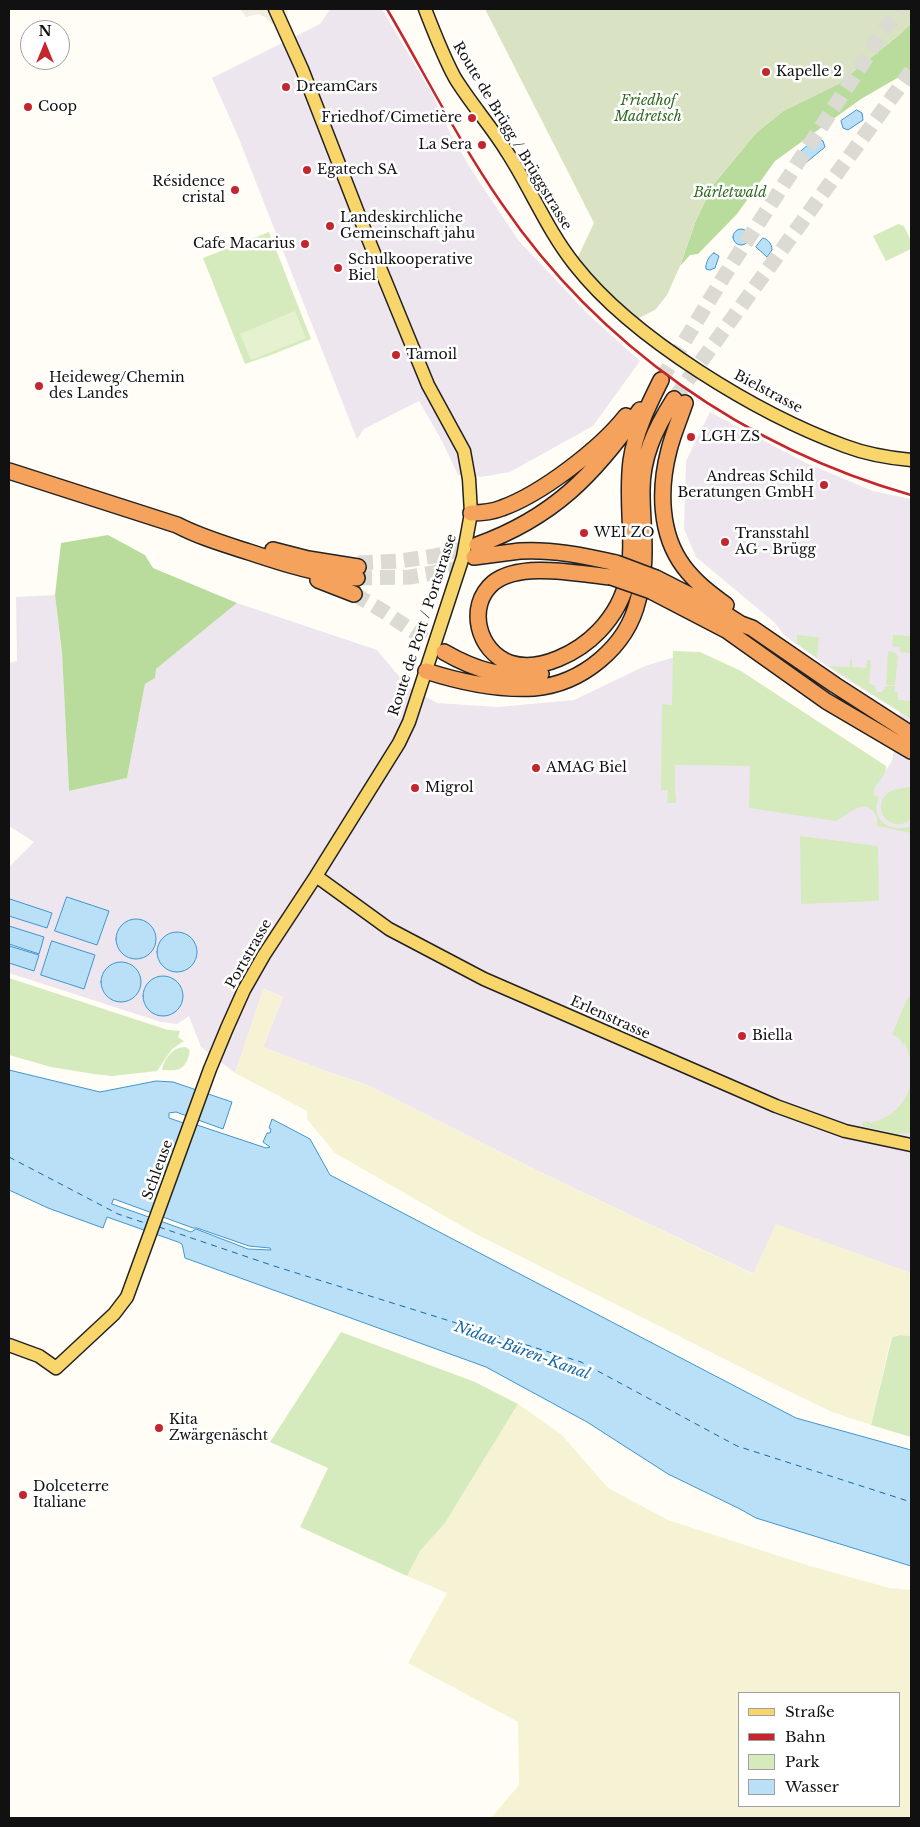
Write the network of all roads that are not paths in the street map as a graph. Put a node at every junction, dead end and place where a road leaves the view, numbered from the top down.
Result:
1 (275, 9) edge
2 (425, 9) edge
3 (626, 316) joint
4 (658, 378) junction
5 (911, 460) edge
6 (9, 471) edge
7 (471, 508) junction
8 (177, 525) junction
9 (266, 558) junction
10 (614, 570) junction
11 (650, 583) junction
12 (354, 594) tunnel mouth
13 (752, 628) junction
14 (444, 652) tunnel mouth
15 (426, 672) junction
16 (910, 732) edge
17 (911, 751) edge
18 (316, 876) junction
19 (210, 1069) joint
20 (911, 1145) edge
21 (9, 1345) edge

1 - 7 main road, Route de Port / Portstrasse
2 - 3 main road, Route de Brügg / Brüggstrasse
3 - 5 main road, Bielstrasse
4 - 7 highway
4 - 10 highway
4 - 10 highway
6 - 8 highway
7 - 15 main road, Route de Port / Portstrasse
8 - 9 highway
8 - 9 highway
9 - 12 highway
10 - 11 highway, bridge
11 - 13 highway
11 - 13 highway
11 - 14 highway
11 - 15 highway
11 - 17 highway
13 - 16 highway
15 - 18 main road, Route de Port / Portstrasse
18 - 19 main road, Portstrasse
18 - 20 main road, Erlenstrasse
19 - 21 main road, Schleuse

